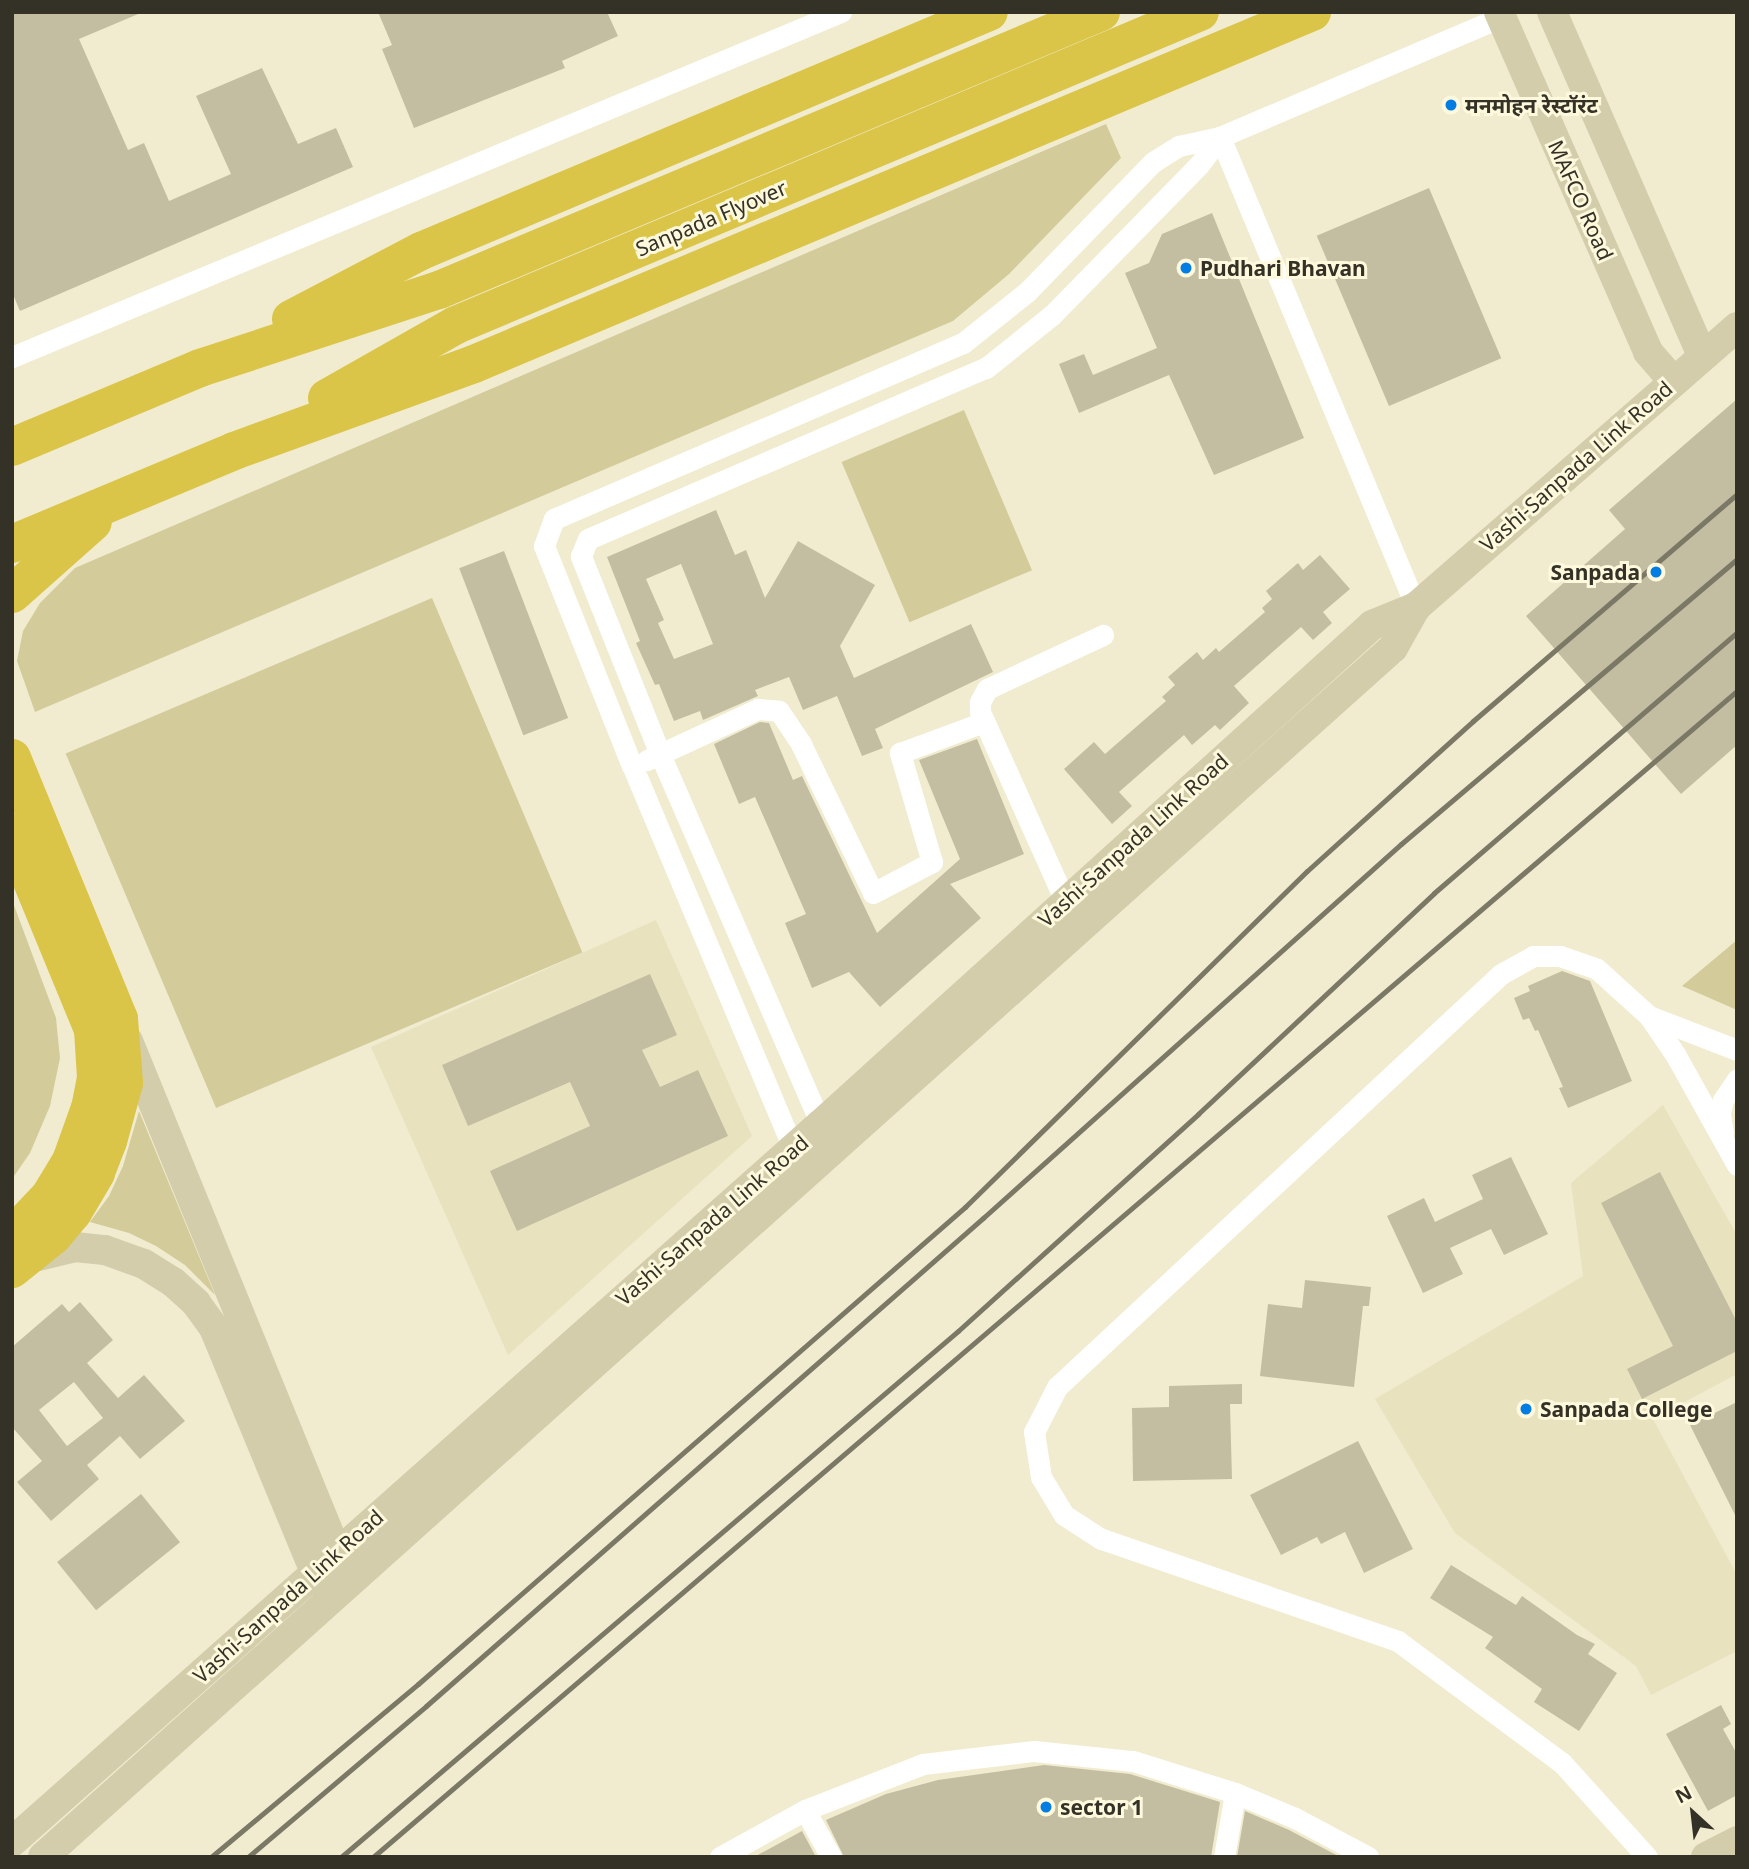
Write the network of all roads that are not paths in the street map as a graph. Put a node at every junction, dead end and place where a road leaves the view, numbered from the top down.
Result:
1 (841, 12) edge
2 (989, 12) edge
3 (1101, 12) edge
4 (1200, 12) edge
5 (1552, 12) edge
6 (1500, 15) edge
7 (1295, 16) edge
8 (1220, 137) junction
9 (1737, 327) edge
10 (1702, 356) junction
11 (12, 357) edge
12 (200, 368) junction
13 (1673, 382) junction
14 (12, 447) edge
15 (234, 451) junction
16 (121, 498) junction
17 (12, 544) edge
18 (12, 594) edge
19 (1416, 607) junction
20 (1102, 635) dead end
21 (984, 722) junction
22 (660, 754) junction
23 (12, 758) edge
24 (632, 766) junction
25 (12, 834) edge
26 (1064, 901) junction
27 (1079, 929) junction
28 (1649, 1016) junction
29 (106, 1025) junction
30 (1737, 1050) edge
31 (1737, 1079) edge
32 (827, 1137) junction
33 (1734, 1158) edge
34 (798, 1161) junction
35 (18, 1254) edge
36 (337, 1552) junction
37 (315, 1572) junction
38 (345, 1587) junction
39 (239, 1640) junction
40 (260, 1663) junction
41 (1236, 1793) junction
42 (805, 1811) junction
43 (1737, 1841) edge
44 (12, 1842) edge
45 (43, 1857) edge
46 (720, 1857) edge
47 (831, 1857) edge
48 (1224, 1857) edge
49 (1368, 1857) edge
50 (1647, 1857) edge
51 (1706, 1857) edge

1 - 11 street
2 - 12 highway
3 - 12 highway, Sanpada Flyover
4 - 15 highway, Sanpada Flyover
5 - 10 main road
6 - 8 street
6 - 13 main road, MAFCO Road
7 - 15 highway
8 - 19 street
8 - 22 street
8 - 24 street
9 - 10 main road, Vashi-Sanpada Link Road
10 - 13 main road, Vashi-Sanpada Link Road
12 - 14 highway
13 - 19 main road, Vashi-Sanpada Link Road
15 - 16 highway
16 - 17 highway
16 - 18 highway
19 - 26 main road, Vashi-Sanpada Link Road
19 - 27 main road, Vashi-Sanpada Link Road
20 - 21 street
21 - 22 street
21 - 26 street
22 - 24 street
22 - 32 street
23 - 29 highway
24 - 34 street
25 - 29 highway
26 - 27 street
26 - 32 main road, Vashi-Sanpada Link Road
27 - 32 main road, Vashi-Sanpada Link Road
28 - 30 street
28 - 33 street
28 - 50 street
29 - 35 highway
29 - 36 main road
31 - 33 street
32 - 34 main road, Vashi-Sanpada Link Road
34 - 36 main road, Vashi-Sanpada Link Road
34 - 38 main road, Vashi-Sanpada Link Road
35 - 37 main road
36 - 37 main road, Vashi-Sanpada Link Road
36 - 38 main road
37 - 38 main road
37 - 39 main road, Vashi-Sanpada Link Road
38 - 40 main road, Vashi-Sanpada Link Road
39 - 40 main road
39 - 44 main road, Vashi-Sanpada Link Road
40 - 45 main road, Vashi-Sanpada Link Road
41 - 42 street
41 - 48 street
41 - 49 street
42 - 46 street
42 - 47 street
43 - 51 main road

